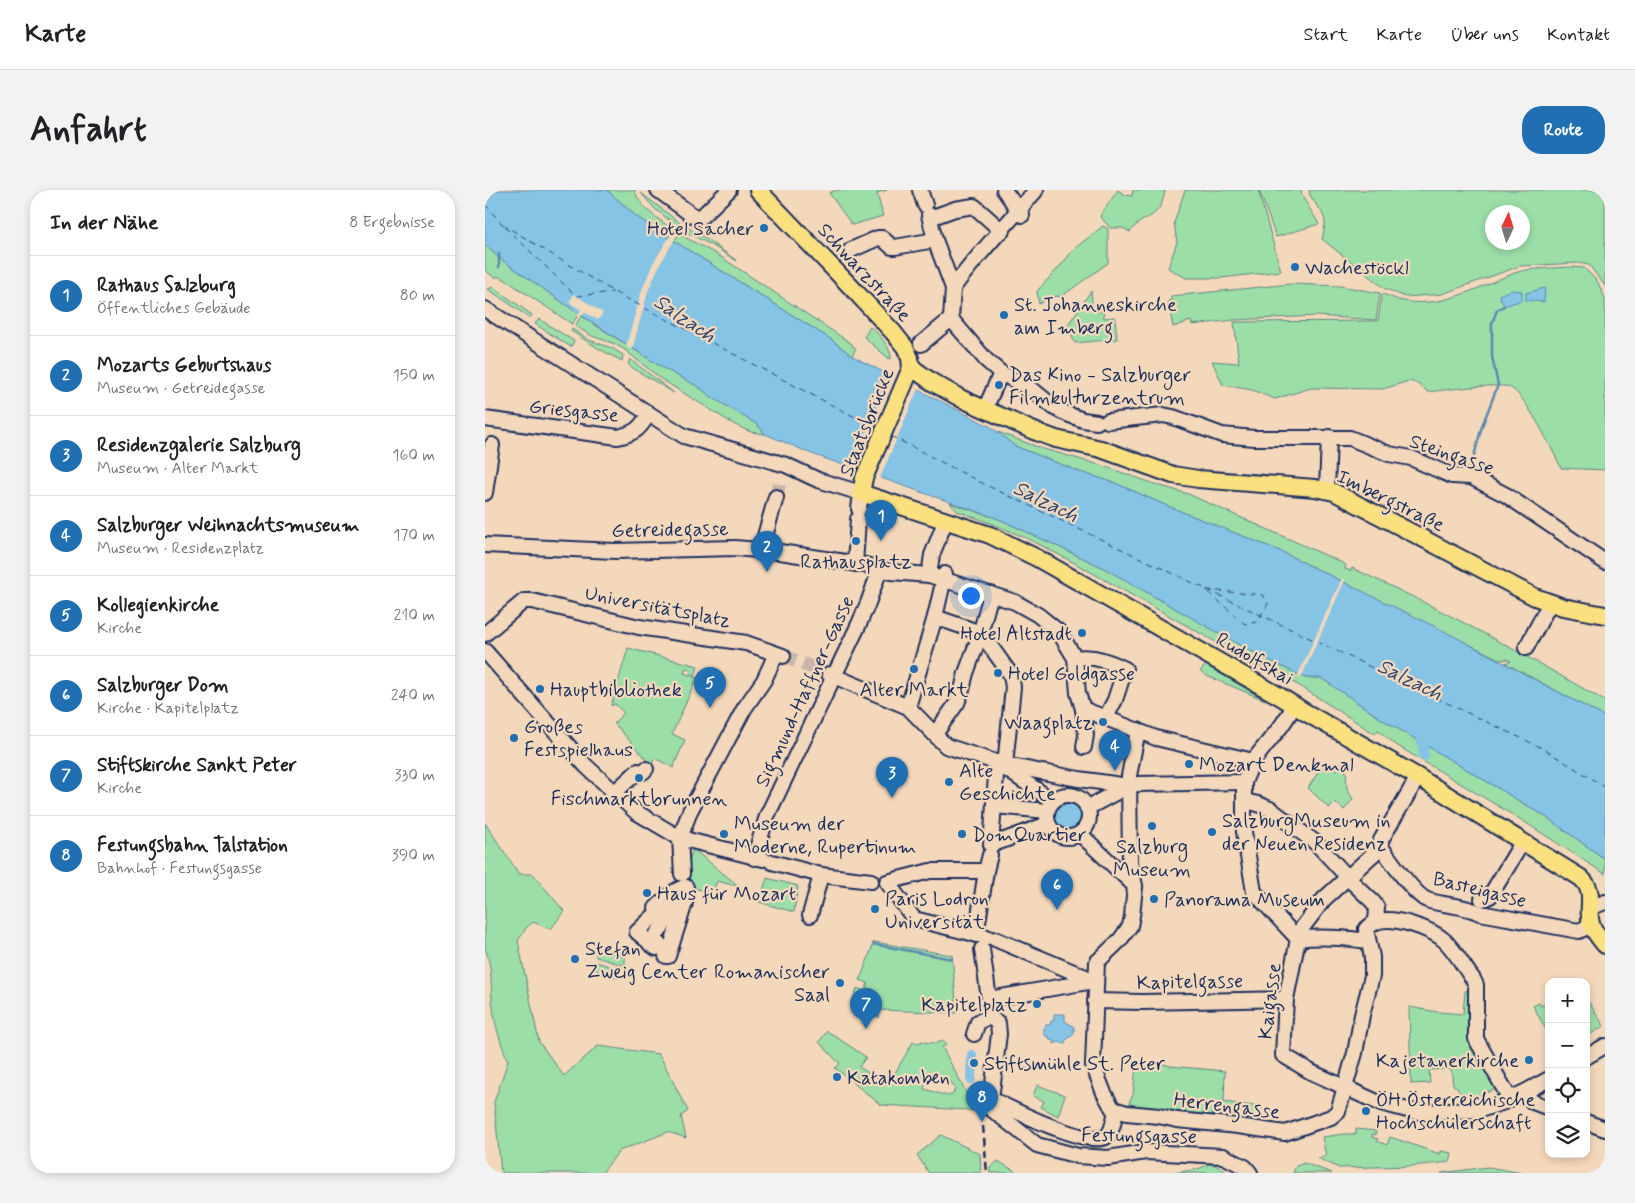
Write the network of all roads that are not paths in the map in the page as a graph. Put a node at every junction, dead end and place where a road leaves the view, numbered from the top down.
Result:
1 (658, 190) edge
2 (729, 190) edge
3 (758, 190) edge
4 (920, 190) edge
5 (1004, 190) edge
6 (1036, 190) edge
7 (1020, 212) junction
8 (928, 213) junction
9 (1002, 231) junction
10 (935, 240) junction
11 (851, 250) dead end
12 (953, 288) junction
13 (485, 309) edge
14 (951, 319) junction
15 (921, 344) dead end
16 (1001, 373) junction
17 (909, 374) junction
18 (985, 409) junction
19 (649, 414) junction
20 (485, 419) edge
21 (1329, 437) junction
22 (492, 445) dead end
23 (1327, 490) junction
24 (485, 493) edge
25 (776, 497) tunnel mouth
26 (861, 500) junction
27 (943, 527) dead end
28 (485, 545) edge
29 (761, 550) junction
30 (1605, 562) edge
31 (855, 564) junction
32 (880, 569) junction
33 (929, 575) junction
34 (944, 577) junction
35 (991, 594) junction
36 (1550, 603) junction
37 (1605, 615) edge
38 (935, 617) junction
39 (981, 632) junction
40 (485, 634) edge
41 (1525, 648) dead end
42 (485, 651) edge
43 (1075, 658) junction
44 (831, 675) junction
45 (902, 705) junction
46 (1295, 705) junction
47 (1083, 709) junction
48 (1106, 717) junction
49 (1133, 728) junction
50 (935, 734) junction
51 (1084, 747) dead end
52 (1253, 761) junction
53 (1001, 763) junction
54 (646, 769) dead end
55 (1418, 777) junction
56 (1133, 785) junction
57 (614, 793) junction
58 (1244, 793) junction
59 (994, 806) junction
60 (1087, 808) junction
61 (1050, 812) junction
62 (1080, 834) junction
63 (680, 838) junction
64 (1523, 841) junction
65 (1381, 848) junction
66 (990, 855) dead end
67 (763, 860) junction
68 (986, 871) junction
69 (821, 875) junction
70 (1348, 876) junction
71 (871, 880) dead end
72 (681, 881) junction
73 (1135, 886) junction
74 (1482, 899) dead end
75 (1598, 905) edge
76 (810, 915) dead end
77 (1382, 921) junction
78 (1591, 926) junction
79 (1297, 937) junction
80 (985, 939) junction
81 (1368, 941) junction
82 (1605, 945) edge
83 (1095, 981) junction
84 (989, 999) junction
85 (1286, 999) junction
86 (1095, 1001) junction
87 (989, 1017) junction
88 (974, 1034) dead end
89 (1605, 1046) edge
90 (1590, 1054) edge
91 (1545, 1081) edge
92 (1344, 1086) junction
93 (1523, 1093) junction
94 (991, 1098) junction
95 (1482, 1100) dead end
96 (1507, 1100) junction
97 (1545, 1106) edge
98 (1116, 1111) junction
99 (1590, 1123) edge
100 (1605, 1129) edge
101 (1250, 1173) edge

1 - 2 street
3 - 17 main road, Schwarzstraße
4 - 8 street
5 - 7 street
6 - 7 street
7 - 9 street
8 - 9 street
8 - 10 street
9 - 12 street
10 - 11 street
10 - 12 street
12 - 14 street
13 - 19 street
14 - 15 street
14 - 16 street, Steingasse
16 - 18 street
16 - 21 street, Steingasse
17 - 18 main road, Imbergstraße
17 - 26 main road, Staatsbrücke
18 - 23 main road, Imbergstraße
19 - 20 street, Griesgasse
19 - 26 street
21 - 23 street
21 - 30 street, Steingasse
22 - 24 street
23 - 36 main road, Imbergstraße
25 - 29 street
26 - 31 street
26 - 46 main road, Rudolfskai
27 - 33 street
28 - 29 street, Getreidegasse
29 - 31 street, Getreidegasse
31 - 32 street, Getreidegasse
32 - 33 street, Getreidegasse
32 - 44 street, Sigmund-Haffner-Gasse
33 - 34 street
34 - 35 street
34 - 38 street
35 - 39 street
35 - 43 street
36 - 37 main road, Imbergstraße
36 - 41 street
38 - 39 street
38 - 45 street
39 - 50 street
39 - 53 street
40 - 63 street, Universitätsplatz
42 - 57 street
43 - 47 street
43 - 48 street
44 - 45 street
44 - 67 street, Sigmund-Haffner-Gasse
45 - 50 street
46 - 52 street
46 - 55 main road, Rudolfskai
47 - 48 street
47 - 51 street
48 - 49 street
49 - 52 street
49 - 56 street
50 - 53 street
52 - 58 street
53 - 56 street
53 - 59 street
53 - 61 street
54 - 57 street
55 - 64 main road, Rudolfskai
55 - 65 street
56 - 58 street
56 - 60 street
56 - 73 street
57 - 63 street
58 - 70 street
58 - 79 street
59 - 61 street
59 - 61 street
60 - 61 street
60 - 62 street
61 - 62 street
62 - 73 street
63 - 67 street
63 - 72 street
64 - 74 street
64 - 75 main road, Rudolfskai
65 - 70 street
65 - 78 street, Basteigasse
66 - 68 street
67 - 69 street
68 - 80 street
68 - 80 street
69 - 71 street
69 - 76 street
70 - 77 street
70 - 79 street
72 - 72 street
73 - 83 street
75 - 78 main road, Rudolfskai
77 - 81 street
77 - 96 street
78 - 82 main road
79 - 81 street
79 - 85 street, Kaigasse
80 - 83 street
80 - 84 street
81 - 92 street, Herrengasse
83 - 84 street
83 - 86 street
84 - 87 street
85 - 86 street, Kapitelgasse
85 - 92 street, Kaigasse
86 - 98 street
87 - 88 street
87 - 94 street
89 - 90 street
91 - 93 street, Kaigasse
92 - 96 street, Kaigasse
92 - 98 street, Herrengasse
93 - 96 street, Kaigasse
93 - 97 street
94 - 98 street
94 - 101 street, Festungsgasse
95 - 96 street
99 - 100 street

